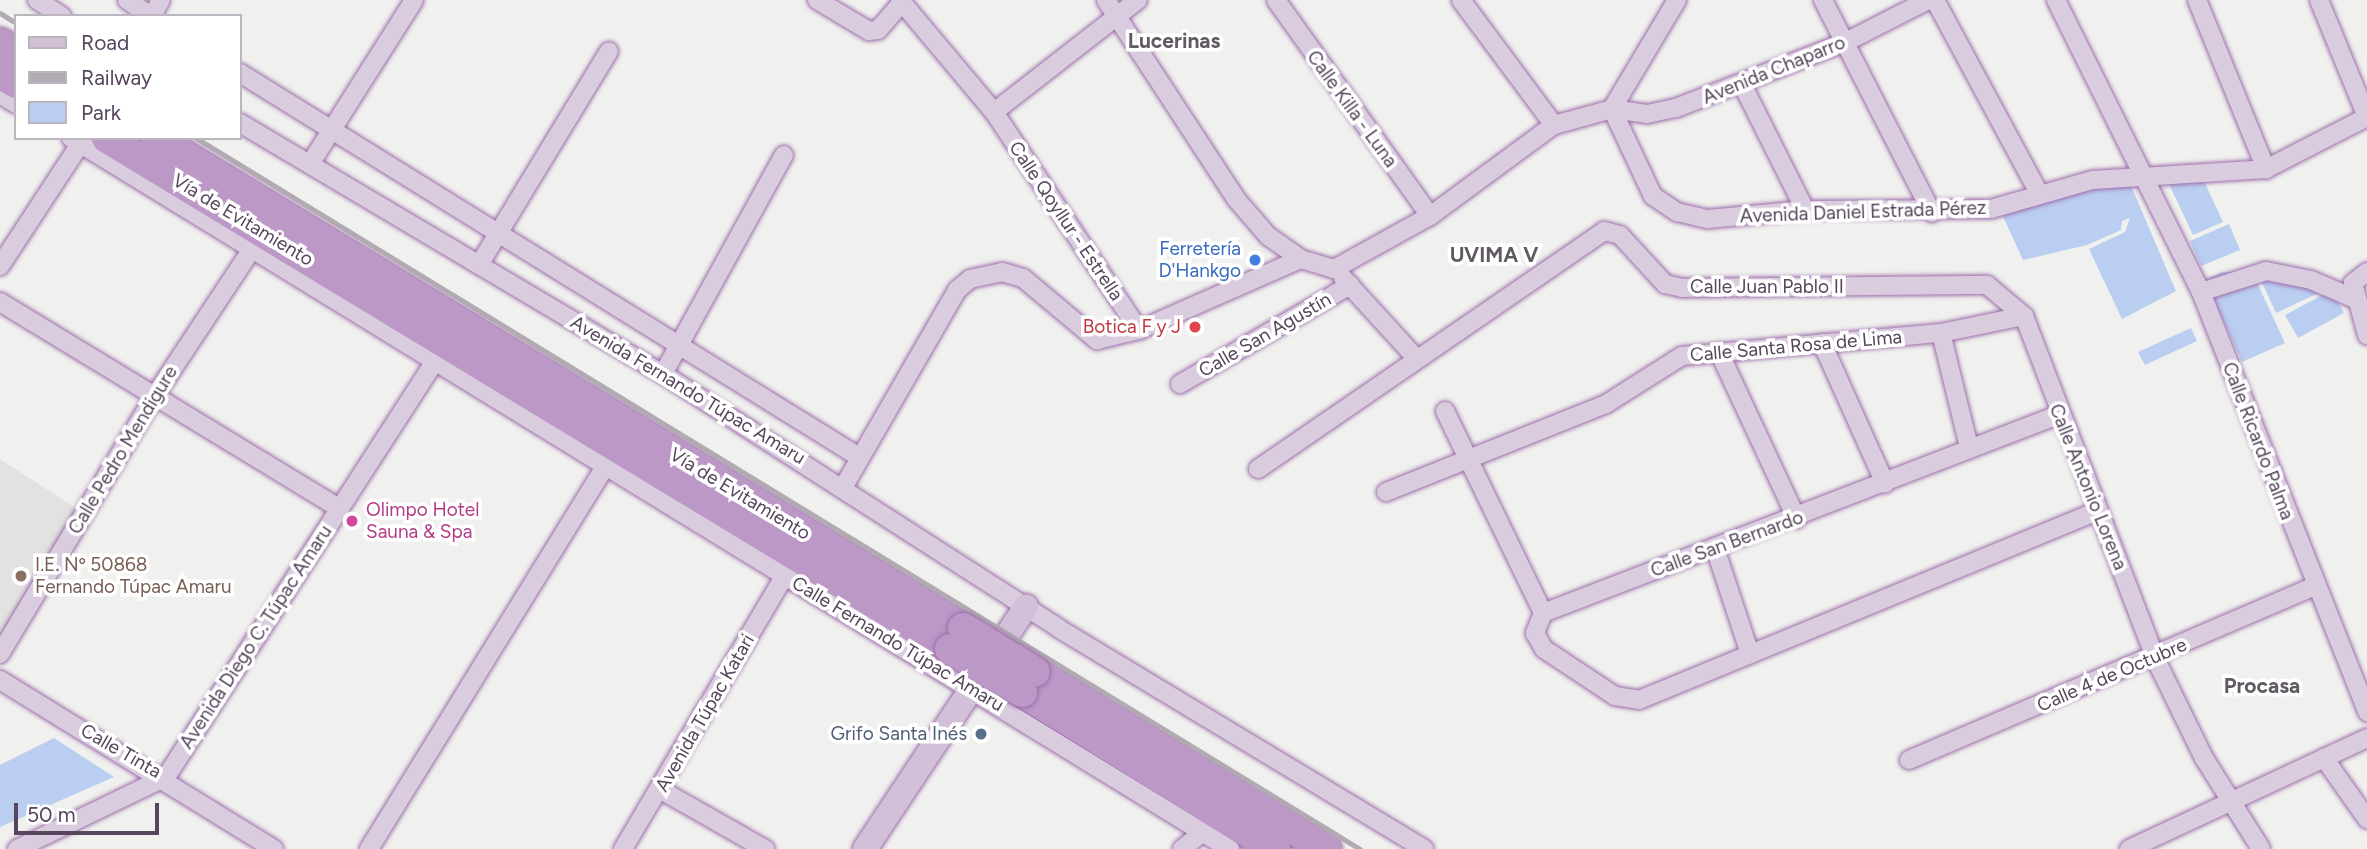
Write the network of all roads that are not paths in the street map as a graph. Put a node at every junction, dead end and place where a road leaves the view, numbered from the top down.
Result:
1 (37, 0) edge
2 (127, 0) edge
3 (414, 0) edge
4 (817, 0) edge
5 (1106, 0) edge
6 (1139, 0) edge
7 (1276, 0) edge
8 (1461, 0) edge
9 (1823, 0) edge
10 (1928, 0) edge
11 (1935, 0) edge
12 (2056, 0) edge
13 (2197, 0) edge
14 (2319, 0) edge
15 (901, 1) edge
16 (1668, 4) edge
17 (59, 14) edge
18 (149, 14) edge
19 (1118, 15) junction
20 (1848, 41) junction
21 (609, 51) dead end
22 (242, 74) edge
23 (1742, 84) junction
24 (1612, 109) junction
25 (994, 112) junction
26 (2367, 117) edge
27 (242, 124) edge
28 (1554, 125) junction
29 (331, 133) junction
30 (86, 140) edge
31 (159, 140) edge
32 (784, 155) dead end
33 (310, 164) junction
34 (2266, 169) junction
35 (2144, 173) junction
36 (2038, 191) junction
37 (1805, 210) junction
38 (1932, 213) junction
39 (1430, 216) junction
40 (498, 234) junction
41 (251, 249) junction
42 (1301, 259) junction
43 (479, 265) junction
44 (0, 266) edge
45 (1335, 269) junction
46 (2367, 272) edge
47 (1350, 285) junction
48 (2201, 292) junction
49 (2353, 298) junction
50 (0, 302) edge
51 (2024, 316) junction
52 (1139, 330) junction
53 (1941, 333) junction
54 (2367, 334) edge
55 (1822, 343) junction
56 (678, 345) junction
57 (1719, 352) junction
58 (436, 359) junction
59 (1416, 359) junction
60 (663, 374) junction
61 (1180, 384) dead end
62 (154, 397) junction
63 (1445, 411) dead end
64 (2058, 415) junction
65 (1969, 447) junction
66 (859, 457) junction
67 (1465, 458) junction
68 (606, 465) junction
69 (1258, 469) dead end
70 (1885, 483) junction
71 (844, 486) junction
72 (1386, 492) dead end
73 (339, 508) junction
74 (2098, 511) junction
75 (1797, 519) junction
76 (1714, 548) junction
77 (785, 575) junction
78 (2314, 586) junction
79 (1026, 607) junction
80 (1544, 613) junction
81 (956, 639) junction
82 (0, 654) edge
83 (1750, 654) junction
84 (2155, 658) junction
85 (0, 680) edge
86 (969, 688) junction
87 (1023, 692) junction
88 (2367, 712) edge
89 (2367, 738) edge
90 (2324, 758) junction
91 (1909, 760) dead end
92 (166, 777) junction
93 (661, 790) junction
94 (2228, 801) junction
95 (2367, 819) edge
96 (1202, 833) junction
97 (17, 849) edge
98 (274, 849) edge
99 (369, 849) edge
100 (623, 849) edge
101 (765, 849) edge
102 (865, 849) edge
103 (1182, 849) edge
104 (1230, 849) edge
105 (1275, 849) edge
106 (1325, 849) edge
107 (1425, 849) edge
108 (2129, 849) edge
109 (2261, 849) edge

1 - 17 street
2 - 18 street
3 - 29 street
4 - 15 street
5 - 19 street
6 - 19 street
7 - 39 street, Calle Killa - Luna
8 - 28 street
9 - 20 street
10 - 20 street, Avenida Chaparro
11 - 36 street
12 - 35 street, Calle Ricardo Palma
13 - 34 street
14 - 26 street
15 - 25 street, Calle Qoyllur - Estrella
16 - 24 street
19 - 25 street
19 - 42 street
20 - 23 street, Avenida Chaparro
20 - 38 street
21 - 40 street
22 - 29 street
23 - 24 street, Avenida Chaparro
23 - 37 street
24 - 28 street
24 - 37 street, Avenida Daniel Estrada Pérez
25 - 52 street, Calle Qoyllur - Estrella
26 - 34 street, Avenida Daniel Estrada Pérez
27 - 33 street, Avenida Fernando Túpac Amaru
28 - 39 street
29 - 33 street
29 - 40 street
30 - 41 street, Calle Fernando Túpac Amaru
30 - 44 street
30 - 81 highway, Vía de Evitamiento
31 - 81 highway, Vía de Evitamiento
32 - 56 street
33 - 43 street, Avenida Fernando Túpac Amaru
34 - 35 street, Avenida Daniel Estrada Pérez
35 - 36 street, Avenida Daniel Estrada Pérez
35 - 48 street, Calle Ricardo Palma
36 - 38 street, Avenida Daniel Estrada Pérez
37 - 38 street, Avenida Daniel Estrada Pérez
39 - 45 street
40 - 43 street
40 - 56 street
41 - 58 street, Calle Fernando Túpac Amaru
41 - 62 street, Calle Pedro Mendigure
42 - 45 street
42 - 52 street
43 - 60 street, Avenida Fernando Túpac Amaru
45 - 47 street
46 - 49 street
47 - 59 street
47 - 61 street, Calle San Agustín
48 - 49 street
48 - 78 street, Calle Ricardo Palma
49 - 54 street
50 - 62 street
51 - 53 street, Calle Santa Rosa de Lima
51 - 59 street, Calle Juan Pablo II
51 - 64 street, Calle Antonio Lorena
52 - 66 street
53 - 55 street, Calle Santa Rosa de Lima
53 - 65 street
55 - 57 street, Calle Santa Rosa de Lima
55 - 70 street
56 - 60 street
56 - 66 street
57 - 67 street, Calle Santa Rosa de Lima
57 - 75 street
58 - 68 street, Calle Fernando Túpac Amaru
58 - 73 street, Avenida Diego C. Túpac Amaru
59 - 69 street, Calle Juan Pablo II
60 - 71 street, Avenida Fernando Túpac Amaru
62 - 73 street
62 - 82 street, Calle Pedro Mendigure
63 - 67 street
64 - 65 street, Calle San Bernardo
64 - 74 street, Calle Antonio Lorena
65 - 70 street, Calle San Bernardo
66 - 71 street
67 - 72 street, Calle Santa Rosa de Lima
67 - 80 street
68 - 77 street, Calle Fernando Túpac Amaru
68 - 99 street
70 - 75 street, Calle San Bernardo
71 - 79 street, Avenida Fernando Túpac Amaru
73 - 92 street, Avenida Diego C. Túpac Amaru
74 - 83 street
74 - 84 street, Calle Antonio Lorena
75 - 76 street, Calle San Bernardo
76 - 80 street, Calle San Bernardo
76 - 83 street
77 - 86 street, Calle Fernando Túpac Amaru
77 - 93 street, Avenida Túpac Katari
78 - 84 street, Calle 4 de Octubre
78 - 88 street, Calle Ricardo Palma
79 - 86 main road
79 - 107 street, Avenida Fernando Túpac Amaru
80 - 83 street
81 - 87 highway, Vía de Evitamiento, bridge
84 - 91 street, Calle 4 de Octubre
84 - 94 street, Calle Antonio Lorena
85 - 92 street, Calle Tinta
86 - 87 street, Calle Fernando Túpac Amaru
86 - 102 main road
87 - 96 street, Calle Fernando Túpac Amaru
87 - 105 highway, Vía de Evitamiento
87 - 106 highway, Vía de Evitamiento
89 - 90 street
90 - 94 street
90 - 95 street
92 - 97 street
92 - 98 street, Calle Tinta
93 - 100 street, Avenida Túpac Katari
93 - 101 street
94 - 108 street
94 - 109 street, Calle Antonio Lorena
96 - 103 street
96 - 104 street, Calle Fernando Túpac Amaru

